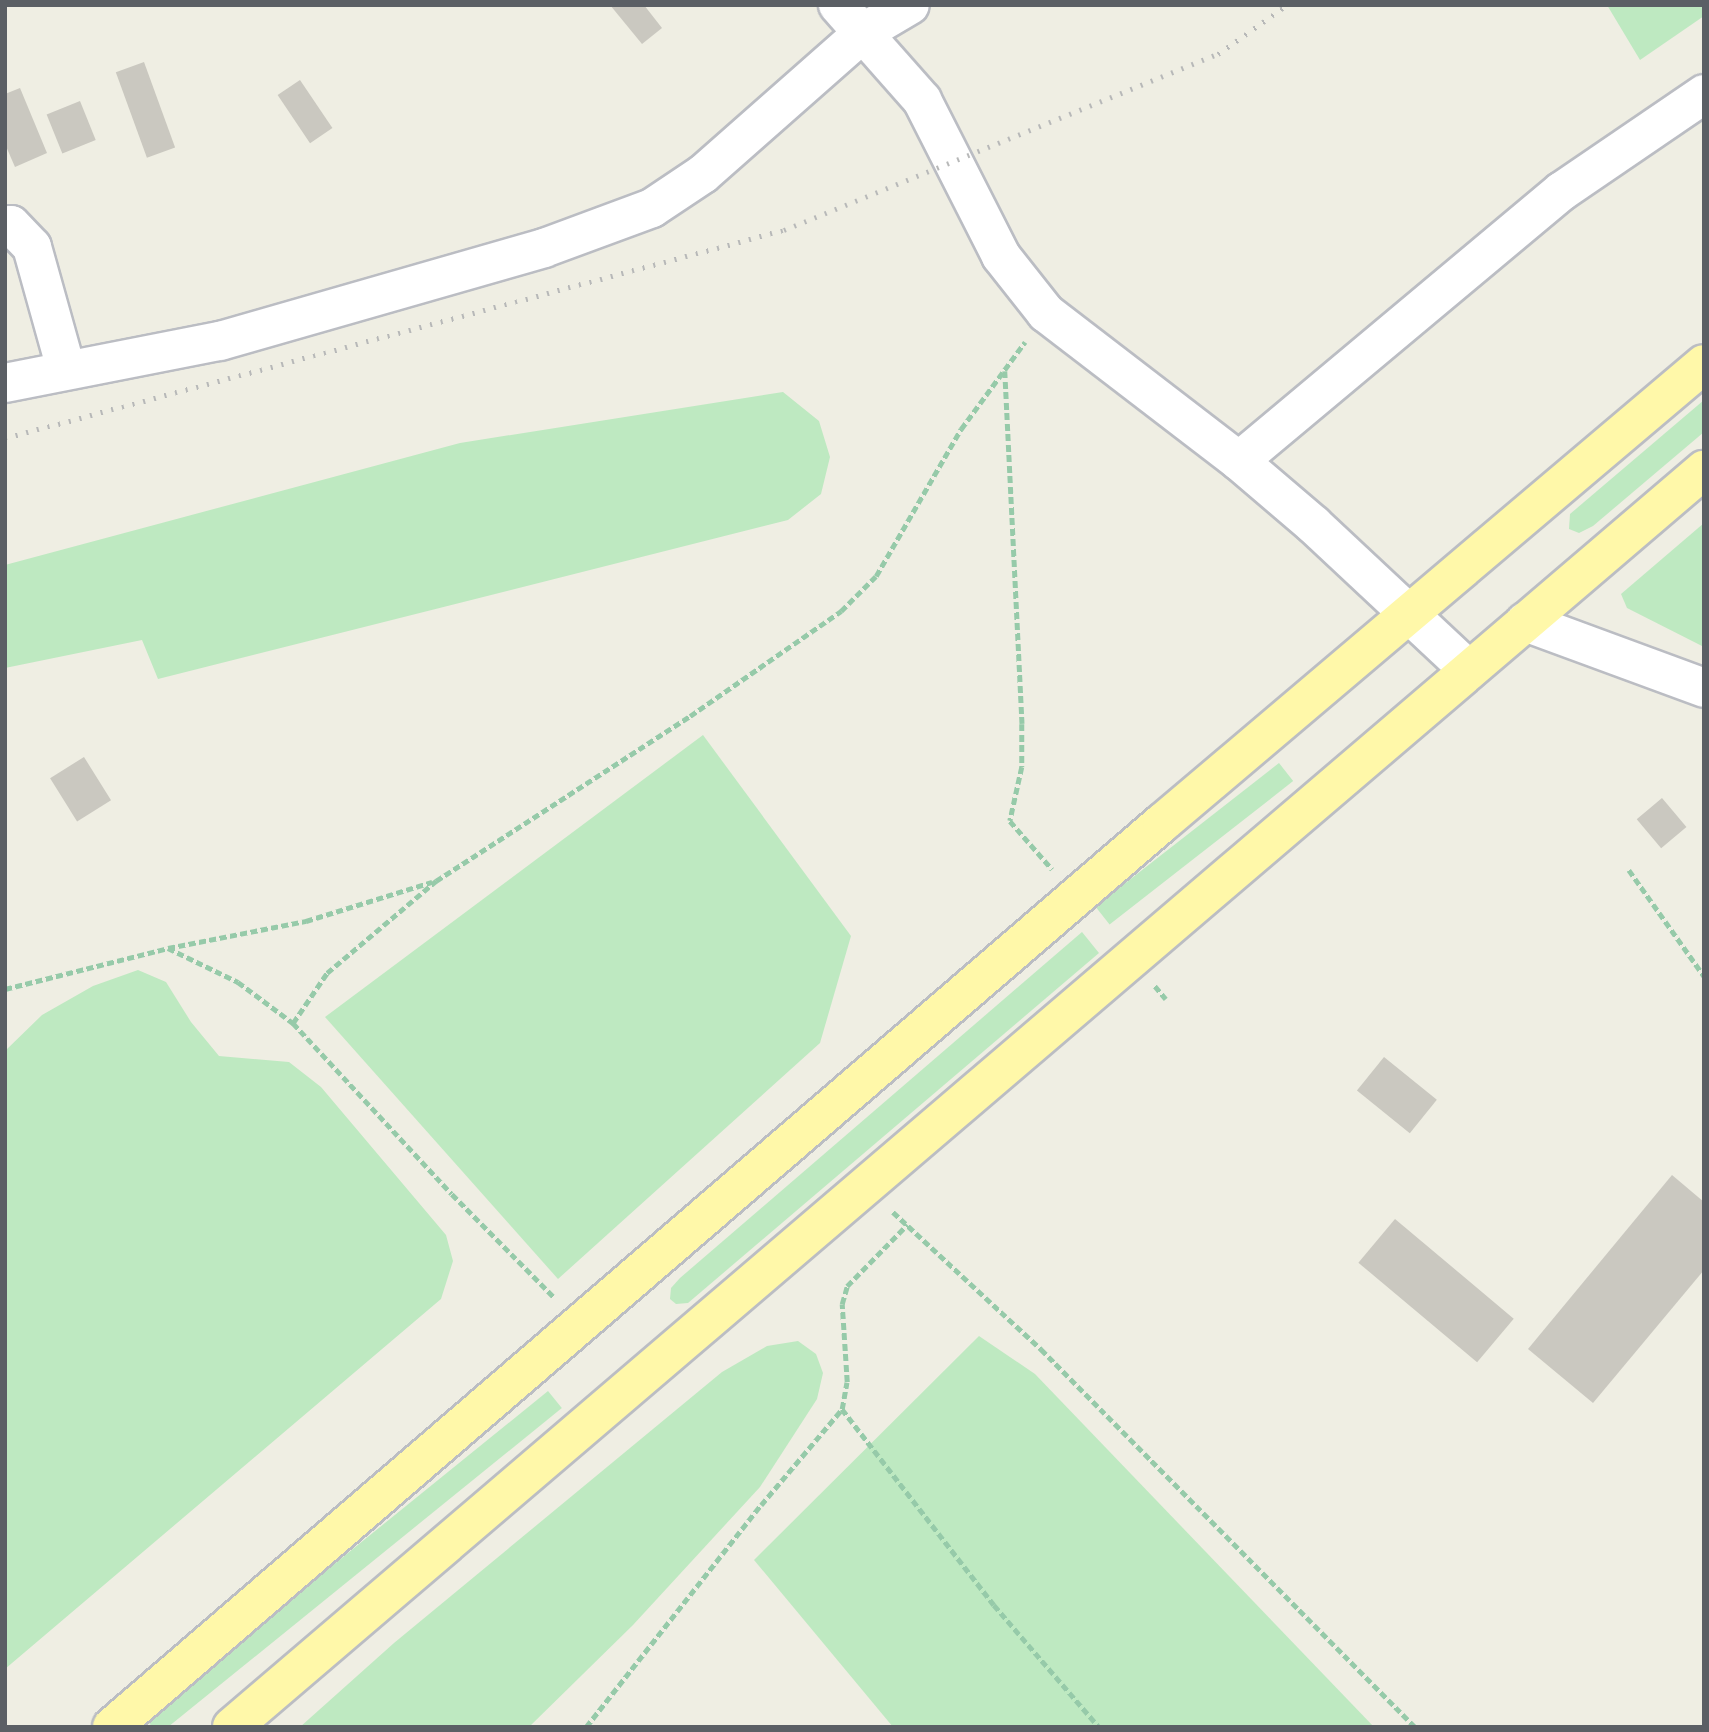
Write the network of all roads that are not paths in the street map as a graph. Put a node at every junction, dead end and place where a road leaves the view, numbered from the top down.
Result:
1 (910, 5) edge
2 (851, 18) edge
3 (1704, 94) edge
4 (5, 226) edge
5 (1704, 364) edge
6 (66, 369) junction
7 (5, 383) edge
8 (1239, 461) junction
9 (1704, 470) edge
10 (1409, 614) junction
11 (1525, 622) junction
12 (1469, 670) junction
13 (1704, 688) edge
14 (112, 1727) edge
15 (232, 1727) edge

1 - 2 street
2 - 6 street
2 - 8 street
3 - 8 street
4 - 6 street
5 - 10 main road
6 - 7 street
8 - 10 street
9 - 11 main road
10 - 12 street
10 - 14 main road
11 - 12 main road
11 - 13 street
12 - 15 main road

